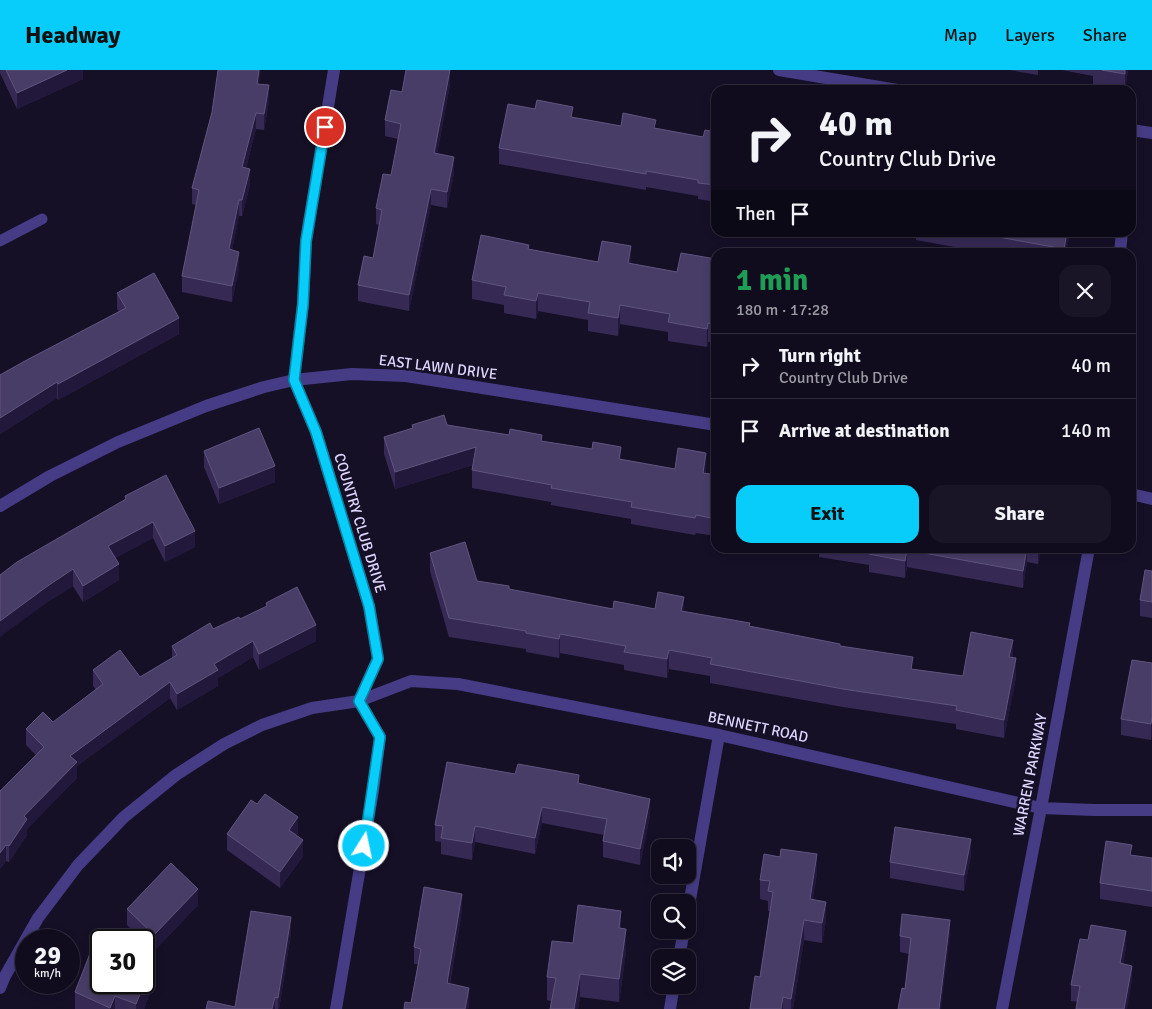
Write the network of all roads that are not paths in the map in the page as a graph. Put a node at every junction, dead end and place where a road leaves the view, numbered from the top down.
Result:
1 (334, 70) edge
2 (779, 70) edge
3 (868, 85) edge
4 (1136, 131) edge
5 (1152, 134) edge
6 (42, 219) dead end
7 (0, 241) edge
8 (294, 380) junction
9 (711, 424) edge
10 (1136, 495) edge
11 (1152, 499) edge
12 (0, 506) edge
13 (1089, 553) edge
14 (359, 701) junction
15 (720, 735) junction
16 (1041, 808) junction
17 (1152, 810) edge
18 (691, 894) edge
19 (0, 988) edge
20 (672, 994) edge
21 (336, 1009) edge
22 (670, 1009) edge
23 (1002, 1009) edge

1 - 8 street, COUNTRY CLUB DRIVE
2 - 3 street
4 - 5 street
6 - 7 lane
8 - 9 street, EAST LAWN DRIVE
8 - 12 street, EAST LAWN DRIVE
8 - 14 street, COUNTRY CLUB DRIVE
10 - 11 street
13 - 16 street, WARREN PARKWAY
14 - 15 street, BENNETT ROAD
14 - 19 street, BENNETT ROAD
14 - 21 street
15 - 16 street, BENNETT ROAD
15 - 18 street
16 - 17 street, BENNETT ROAD
16 - 23 street, WARREN PARKWAY
20 - 22 street

